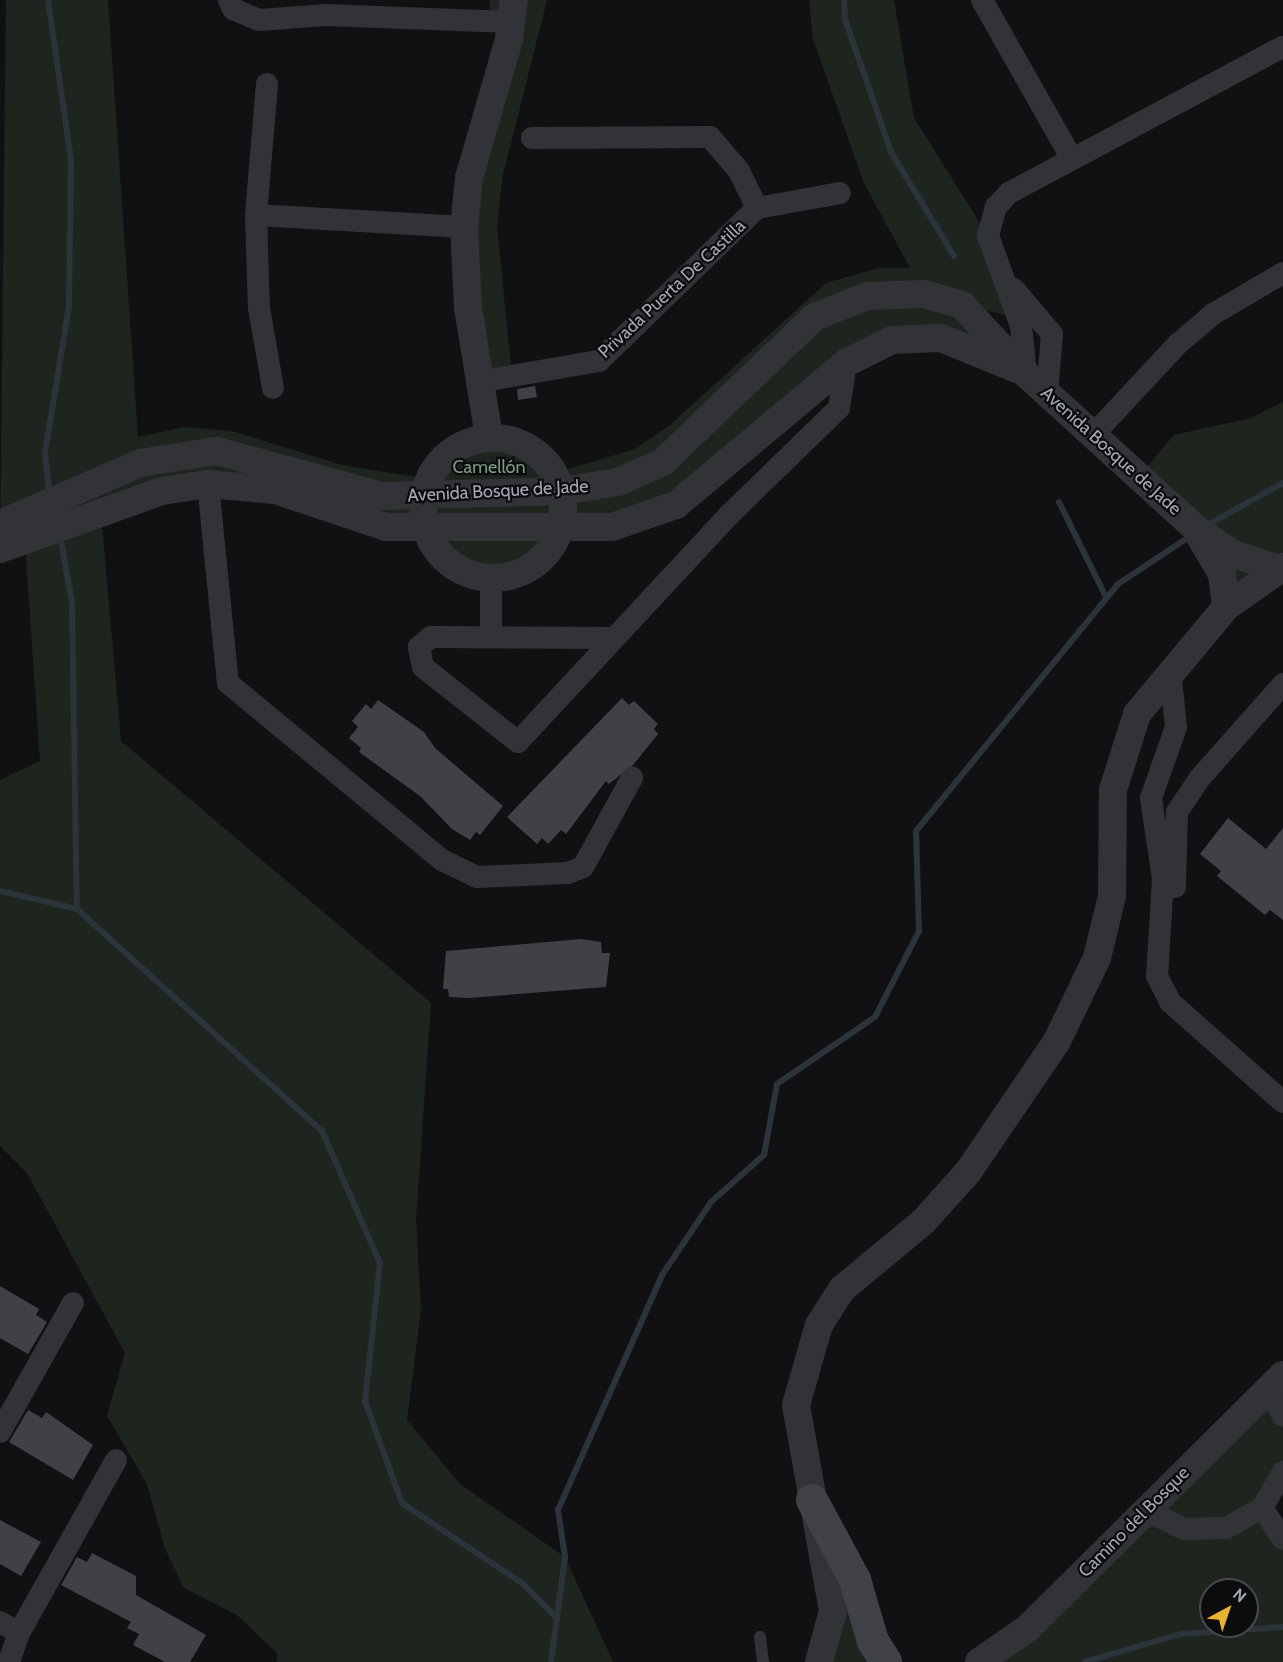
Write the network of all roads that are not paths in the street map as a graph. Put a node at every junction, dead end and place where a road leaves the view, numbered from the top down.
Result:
1 (229, 0) edge
2 (982, 0) edge
3 (326, 7) edge
4 (417, 11) edge
5 (513, 11) edge
6 (1283, 47) edge
7 (267, 84) dead end
8 (532, 138) dead end
9 (1072, 159) junction
10 (840, 193) dead end
11 (757, 208) junction
12 (256, 215) junction
13 (464, 227) junction
14 (1283, 273) edge
15 (846, 363) junction
16 (477, 382) junction
17 (1036, 383) junction
18 (273, 388) dead end
19 (1092, 435) junction
20 (489, 437) junction
21 (165, 456) junction
22 (208, 484) junction
23 (170, 489) junction
24 (562, 491) junction
25 (422, 499) junction
26 (0, 524) edge
27 (424, 528) junction
28 (1195, 528) junction
29 (560, 531) junction
30 (0, 549) edge
31 (1280, 568) edge
32 (491, 580) junction
33 (1226, 607) junction
34 (491, 637) junction
35 (614, 638) junction
36 (1170, 670) junction
37 (1283, 684) edge
38 (632, 778) dead end
39 (1164, 916) junction
40 (1280, 1097) edge
41 (73, 1303) dead end
42 (1275, 1382) edge
43 (1283, 1416) edge
44 (0, 1432) edge
45 (116, 1460) dead end
46 (1283, 1472) edge
47 (812, 1500) junction
48 (1262, 1508) junction
49 (1146, 1510) junction
50 (1283, 1539) edge
51 (10, 1628) edge
52 (760, 1636) dead end
53 (9, 1662) edge
54 (764, 1662) edge
55 (819, 1662) edge
56 (886, 1662) edge
57 (980, 1662) edge

1 - 3 street
2 - 9 street
3 - 4 street
4 - 5 street
5 - 13 street
6 - 9 street
7 - 12 street
8 - 11 street, Privada Puerta De Castilla
9 - 17 street
10 - 11 street, Privada Puerta De Castilla
11 - 16 street, Privada Puerta De Castilla
12 - 13 street
12 - 18 street
13 - 16 street
14 - 19 street
15 - 17 street, Avenida Bosque de Jade
15 - 29 street, Avenida Bosque de Jade
15 - 35 street
16 - 20 street
17 - 19 street, Avenida Bosque de Jade
17 - 24 street, Avenida Bosque de Jade
19 - 28 street, Avenida Bosque de Jade
20 - 24 street
20 - 25 street
21 - 23 street
21 - 25 street, Avenida Bosque de Jade
21 - 26 street, Avenida Bosque de Jade
22 - 23 street, Avenida Bosque de Jade
22 - 27 street, Avenida Bosque de Jade
22 - 38 street
23 - 30 street, Avenida Bosque de Jade
24 - 25 street, Avenida Bosque de Jade
24 - 29 street
25 - 27 street
27 - 29 street, Avenida Bosque de Jade
27 - 32 street
28 - 31 street, Avenida Bosque de Jade
28 - 33 street, Avenida Bosque de Jade
29 - 32 street
31 - 33 street
32 - 34 street
33 - 36 street
34 - 35 street
34 - 35 street
36 - 39 street
36 - 47 street
37 - 39 street
39 - 40 street
41 - 44 street
42 - 43 street
42 - 49 street, Camino del Bosque
45 - 51 street
46 - 48 street
47 - 55 street
47 - 56 main road
48 - 49 street
48 - 50 street
49 - 57 street, Camino del Bosque
51 - 53 street
52 - 54 lane

